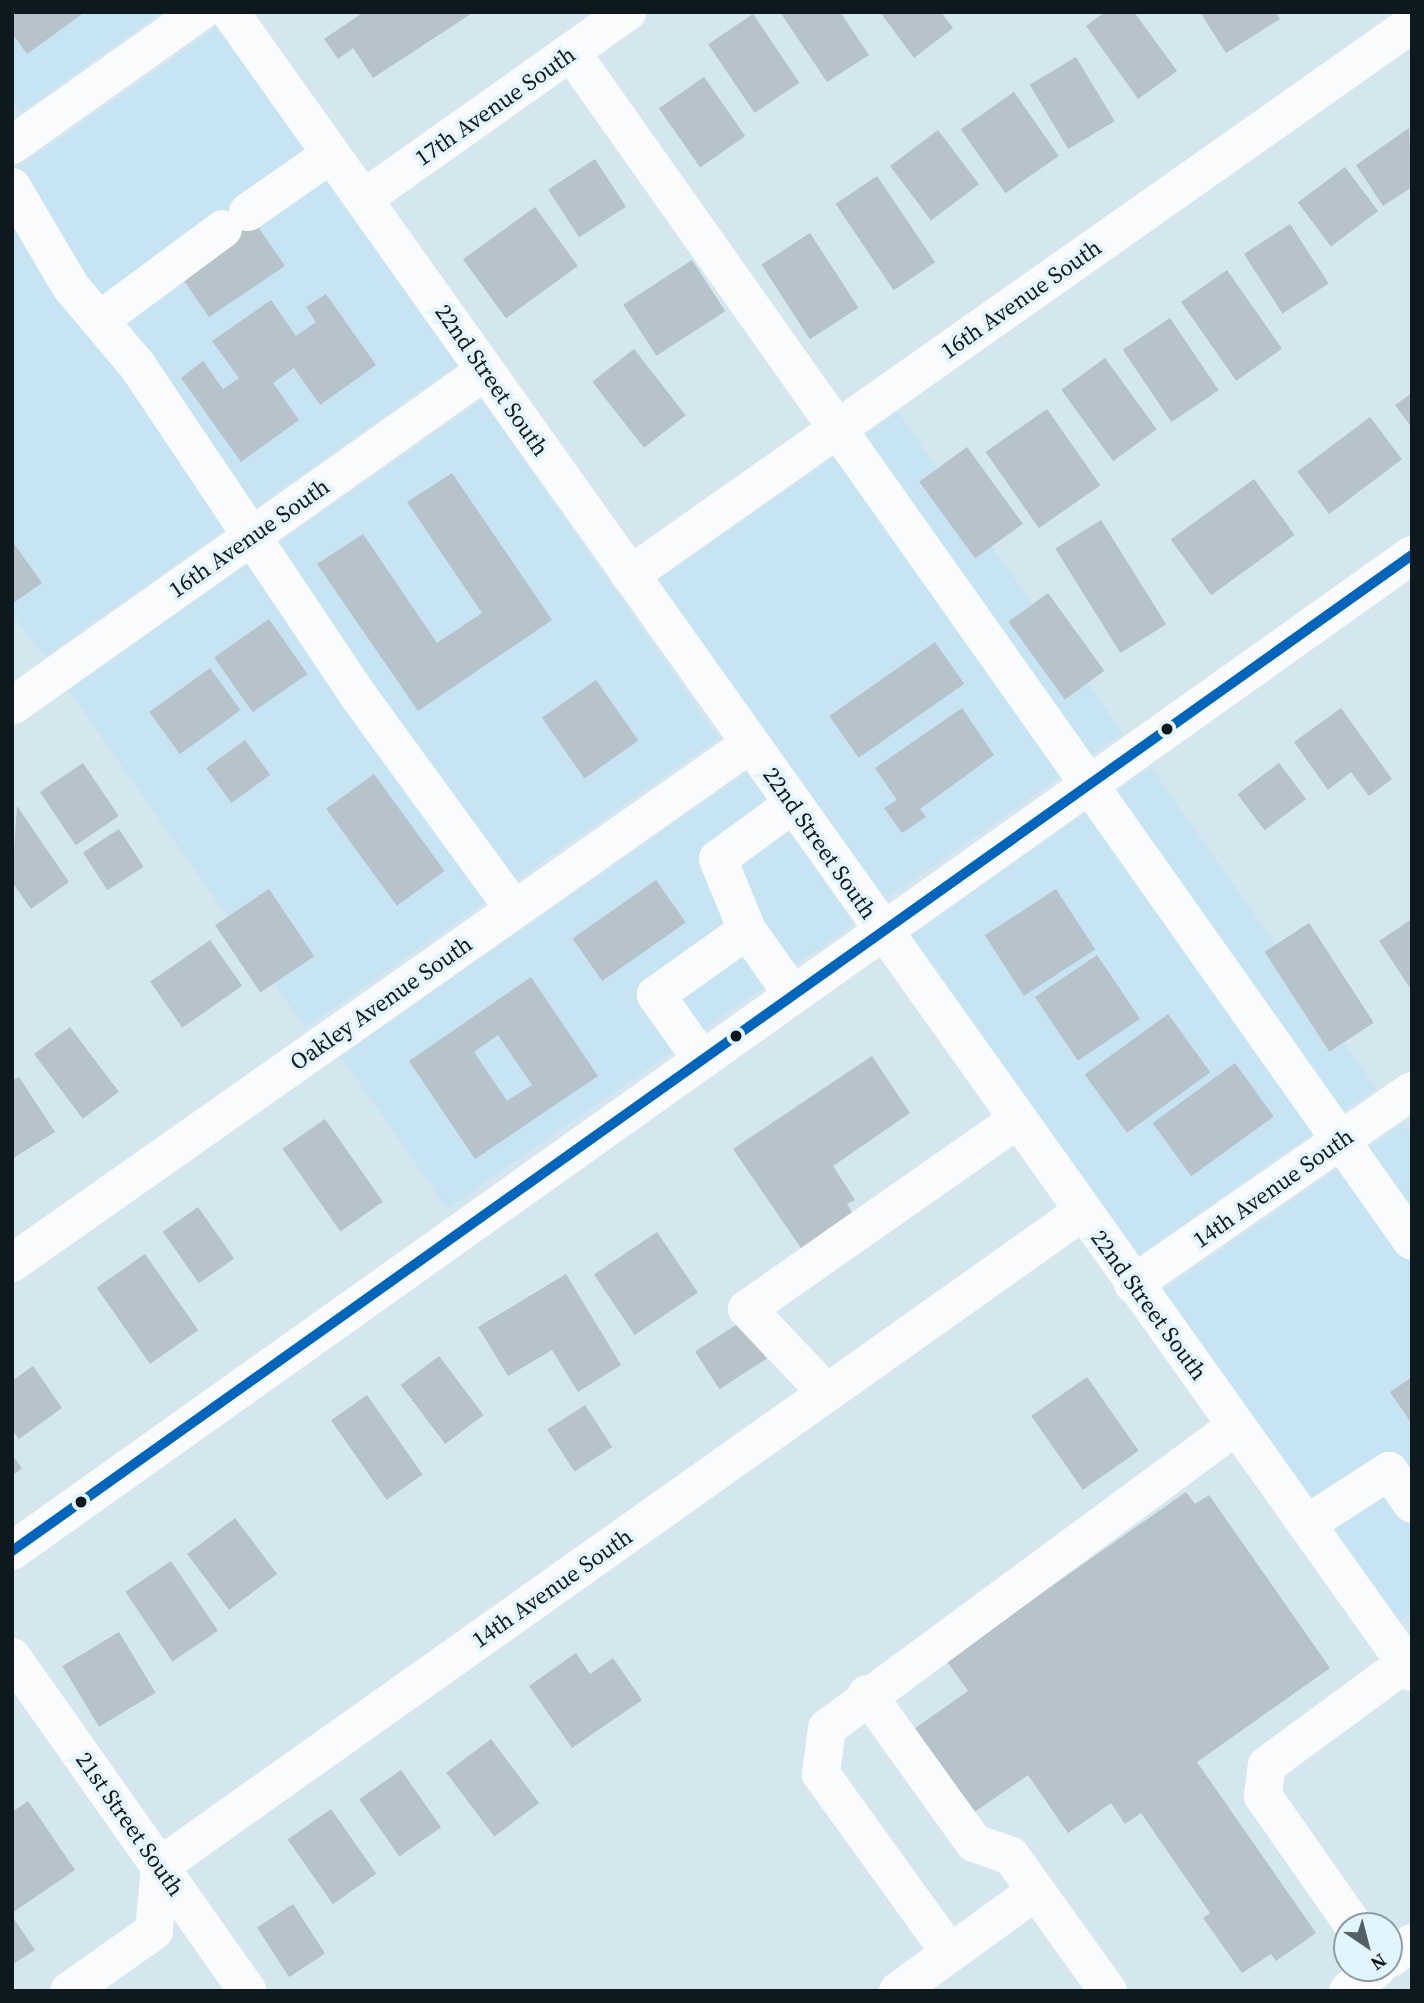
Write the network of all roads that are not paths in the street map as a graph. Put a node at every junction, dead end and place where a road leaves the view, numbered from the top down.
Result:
1 (200, 12) edge
2 (230, 12) edge
3 (627, 12) edge
4 (1412, 24) edge
5 (571, 52) junction
6 (12, 145) edge
7 (331, 154) junction
8 (12, 187) edge
9 (363, 199) junction
10 (100, 320) junction
11 (485, 371) junction
12 (836, 429) junction
13 (254, 534) junction
14 (1412, 555) edge
15 (630, 575) junction
16 (12, 706) edge
17 (750, 744) junction
18 (1087, 786) junction
19 (793, 804) junction
20 (514, 909) junction
21 (747, 930) junction
22 (883, 931) junction
23 (793, 995) junction
24 (702, 1060) junction
25 (1412, 1091) edge
26 (1017, 1121) junction
27 (1340, 1141) junction
28 (1082, 1212) junction
29 (1412, 1241) edge
30 (12, 1263) edge
31 (1133, 1284) junction
32 (827, 1393) junction
33 (1236, 1426) junction
34 (1412, 1504) edge
35 (1307, 1524) junction
36 (12, 1551) edge
37 (1407, 1656) edge
38 (12, 1657) edge
39 (867, 1694) junction
40 (160, 1866) junction
41 (1035, 1892) junction
42 (1344, 1912) edge
43 (950, 1954) junction
44 (69, 1991) edge
45 (248, 1991) edge
46 (898, 1991) edge
47 (1108, 1991) edge

1 - 6 street
2 - 7 street, 22nd Street South
3 - 5 street, 17th Avenue South
4 - 12 street, 16th Avenue South
5 - 9 street, 17th Avenue South
5 - 12 street
7 - 9 street, 22nd Street South
7 - 10 street
8 - 10 street
9 - 11 street, 22nd Street South
10 - 13 street
11 - 13 street, 16th Avenue South
11 - 15 street, 22nd Street South
12 - 15 street, 16th Avenue South
12 - 18 street
13 - 16 street, 16th Avenue South
13 - 20 street
14 - 18 street
15 - 17 street, 22nd Street South
17 - 19 street, 22nd Street South
17 - 20 street, Oakley Avenue South
18 - 22 street
18 - 27 street
19 - 21 street
19 - 22 street, 22nd Street South
20 - 30 street, Oakley Avenue South
21 - 23 street
21 - 24 street
22 - 23 street
22 - 26 street, 22nd Street South
23 - 24 street
24 - 36 street
25 - 27 street, 14th Avenue South
26 - 28 street, 22nd Street South
26 - 32 street
27 - 29 street
27 - 31 street, 14th Avenue South
28 - 31 street, 22nd Street South
28 - 32 street, 14th Avenue South
31 - 33 street, 22nd Street South
32 - 40 street, 14th Avenue South
33 - 35 street, 22nd Street South
33 - 39 street
34 - 35 street
35 - 37 street, 22nd Street South
37 - 42 street
38 - 40 street, 21st Street South
39 - 41 street
39 - 43 street
40 - 44 street
40 - 45 street, 21st Street South
41 - 43 street
41 - 47 street
43 - 46 street

